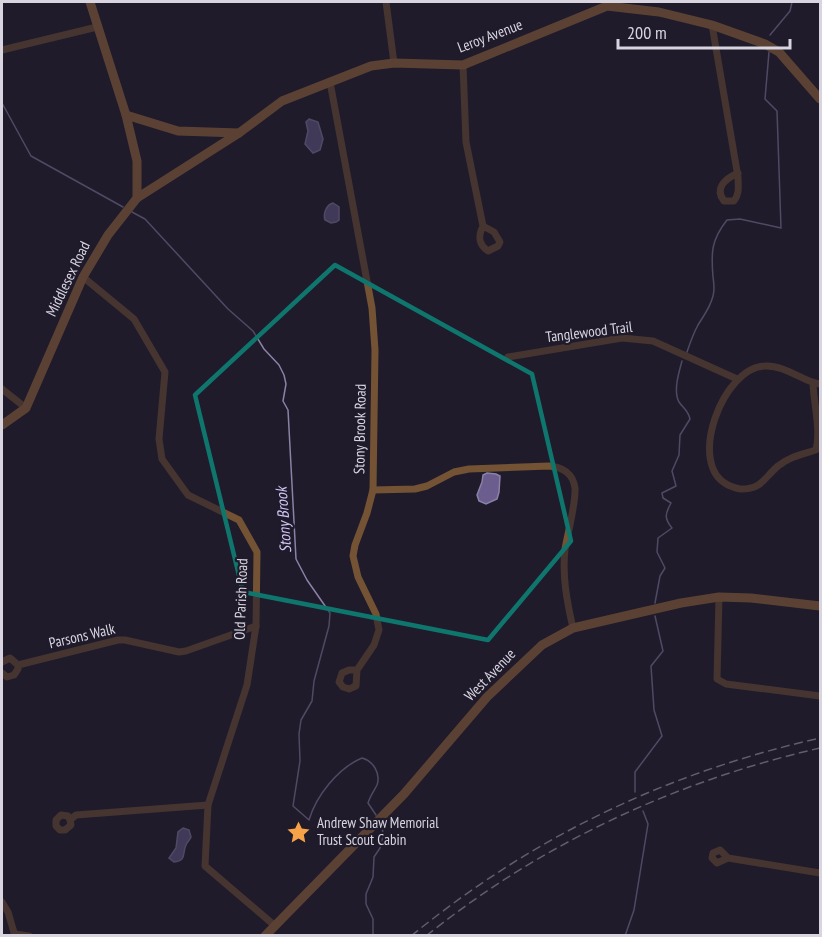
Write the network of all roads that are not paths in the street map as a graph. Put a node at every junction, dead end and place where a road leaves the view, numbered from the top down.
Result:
1 (90, 2) edge
2 (386, 2) edge
3 (607, 4) edge
4 (712, 25) junction
5 (97, 27) junction
6 (2, 50) edge
7 (394, 63) junction
8 (463, 65) junction
9 (330, 82) junction
10 (817, 87) edge
11 (820, 99) edge
12 (126, 115) junction
13 (239, 133) junction
14 (738, 173) dead end
15 (137, 198) junction
16 (483, 226) dead end
17 (83, 277) junction
18 (508, 357) dead end
19 (737, 380) junction
20 (817, 384) edge
21 (2, 389) edge
22 (27, 408) junction
23 (2, 425) edge
24 (373, 490) junction
25 (719, 597) junction
26 (820, 606) edge
27 (256, 626) junction
28 (573, 628) junction
29 (2, 662) edge
30 (18, 665) junction
31 (357, 670) dead end
32 (2, 673) edge
33 (820, 696) edge
34 (208, 805) junction
35 (70, 820) dead end
36 (728, 858) dead end
37 (820, 873) edge
38 (2, 902) edge
39 (274, 925) junction
40 (15, 935) edge
41 (29, 936) edge
42 (265, 936) edge

1 - 5 main road
2 - 7 street
3 - 4 main road, Leroy Avenue
3 - 8 main road, Leroy Avenue
4 - 10 main road, Leroy Avenue
4 - 14 street
5 - 6 street
5 - 12 main road
7 - 8 main road, Leroy Avenue
7 - 9 main road, Leroy Avenue
8 - 16 street
9 - 13 main road, Leroy Avenue
9 - 24 street, Stony Brook Road
10 - 11 main road, Leroy Avenue
12 - 13 main road
12 - 15 main road
13 - 15 main road, Leroy Avenue
15 - 17 main road, Middlesex Road
17 - 22 main road, Middlesex Road
17 - 27 street, Old Parish Road
18 - 19 street, Tanglewood Trail
19 - 20 street
19 - 20 street
21 - 22 street
22 - 23 main road
24 - 28 street, Stony Brook Road
24 - 31 street
25 - 26 main road, West Avenue
25 - 28 main road, West Avenue
25 - 33 street
27 - 30 street, Parsons Walk
27 - 34 street, Old Parish Road
28 - 39 main road, West Avenue
29 - 30 street, Parsons Walk
30 - 32 street, Parsons Walk
34 - 35 street
34 - 39 street, Old Parish Road
36 - 37 street
38 - 40 street
39 - 42 main road, West Avenue
40 - 41 street

